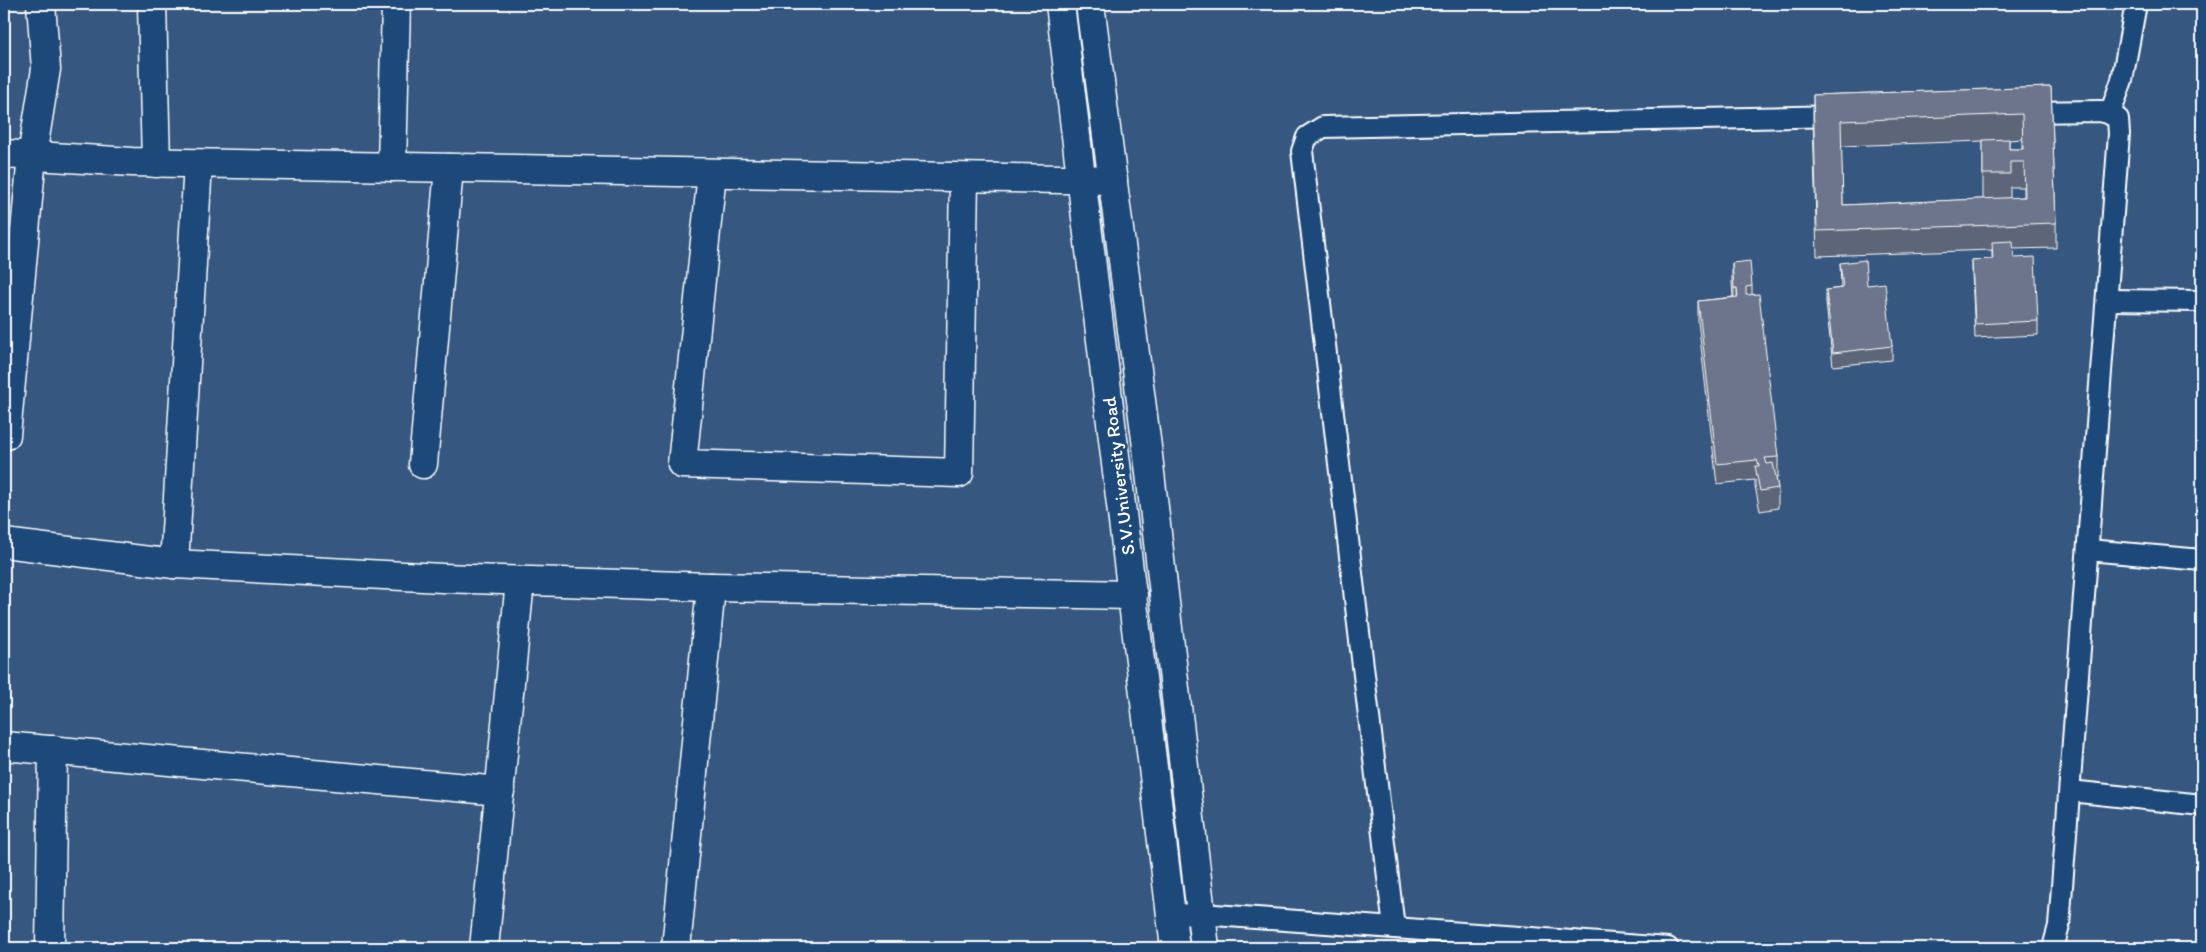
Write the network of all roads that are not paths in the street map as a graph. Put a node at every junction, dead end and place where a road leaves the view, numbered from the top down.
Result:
1 (40, 4) edge
2 (152, 4) edge
3 (396, 4) edge
4 (1060, 4) edge
5 (1090, 4) edge
6 (2136, 4) edge
7 (2000, 113) edge
8 (2110, 114) junction
9 (1861, 116) edge
10 (4, 154) edge
11 (32, 156) junction
12 (156, 163) junction
13 (198, 164) junction
14 (392, 167) junction
15 (449, 168) junction
16 (712, 174) junction
17 (964, 178) junction
18 (1082, 180) junction
19 (1113, 180) junction
20 (2107, 300) junction
21 (2202, 300) edge
22 (6, 435) dead end
23 (423, 464) dead end
24 (4, 543) edge
25 (2088, 550) junction
26 (2202, 560) edge
27 (174, 564) junction
28 (520, 580) junction
29 (712, 587) junction
30 (1133, 595) junction
31 (4, 746) edge
32 (53, 750) junction
33 (500, 791) junction
34 (2070, 791) junction
35 (2202, 805) edge
36 (1201, 914) junction
37 (1172, 915) junction
38 (1394, 928) junction
39 (50, 948) edge
40 (484, 948) edge
41 (676, 948) edge
42 (1176, 948) edge
43 (1205, 948) edge
44 (1668, 948) edge
45 (2053, 948) edge

1 - 11 street
2 - 12 street
3 - 14 street
4 - 18 street, S.V.University Road
5 - 19 street, S.V.University Road
6 - 8 lane
7 - 8 lane
8 - 20 lane
9 - 38 lane
10 - 11 street
11 - 12 street
11 - 22 street
12 - 13 street
13 - 14 street
13 - 27 street
14 - 15 street
15 - 16 street
15 - 23 street
16 - 17 street
16 - 17 street
17 - 18 street
18 - 19 street
18 - 30 street, S.V.University Road
19 - 36 street, S.V.University Road
20 - 21 lane
20 - 25 lane
24 - 27 street
25 - 26 lane
25 - 34 lane
27 - 28 street
28 - 29 street
28 - 33 street
29 - 30 street
29 - 41 street
30 - 37 street, S.V.University Road
31 - 32 street
32 - 33 street
32 - 39 street
33 - 40 street
34 - 35 lane
34 - 45 lane
36 - 37 lane
36 - 38 lane
36 - 43 street, S.V.University Road
37 - 42 street, S.V.University Road
38 - 44 lane

